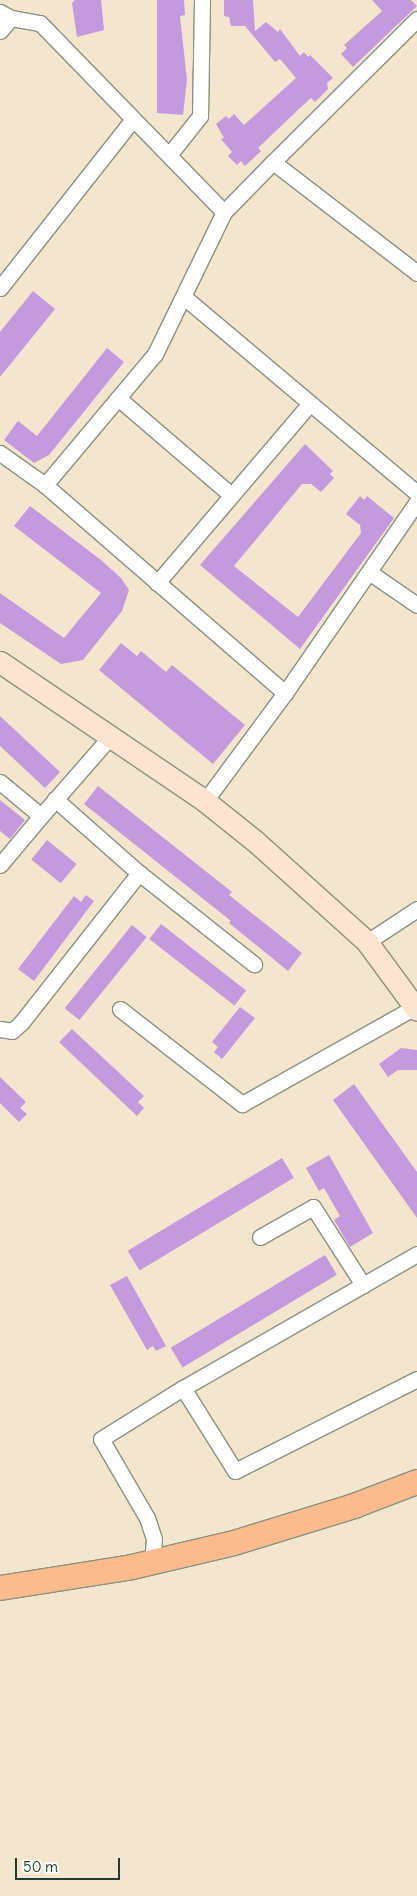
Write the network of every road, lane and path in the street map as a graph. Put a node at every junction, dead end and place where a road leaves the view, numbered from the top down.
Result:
1 (202, 0) edge
2 (6, 15) edge
3 (417, 19) edge
4 (0, 31) edge
5 (133, 119) junction
6 (168, 155) junction
7 (273, 162) junction
8 (224, 212) junction
9 (417, 273) edge
10 (0, 288) edge
11 (184, 297) junction
12 (118, 398) junction
13 (310, 403) junction
14 (0, 453) edge
15 (45, 485) junction
16 (417, 493) edge
17 (231, 494) junction
18 (417, 502) edge
19 (369, 572) junction
20 (157, 582) junction
21 (417, 605) edge
22 (0, 662) edge
23 (284, 693) junction
24 (110, 736) junction
25 (0, 782) edge
26 (55, 799) junction
27 (205, 802) junction
28 (41, 816) junction
29 (0, 865) edge
30 (139, 873) junction
31 (417, 909) edge
32 (367, 942) junction
33 (254, 964) dead end
34 (120, 1009) dead end
35 (416, 1009) edge
36 (0, 1029) edge
37 (260, 1237) dead end
38 (417, 1254) edge
39 (363, 1285) junction
40 (417, 1379) edge
41 (183, 1388) junction
42 (415, 1483) edge
43 (152, 1562) junction
44 (0, 1588) edge

1 - 6 street
2 - 4 street
2 - 5 street
3 - 7 street
5 - 6 street
5 - 10 street
6 - 8 street
7 - 8 street
7 - 9 street
8 - 11 street
11 - 12 street
11 - 13 street
12 - 15 street
12 - 17 street
13 - 16 street
13 - 17 street
14 - 15 street
15 - 20 street
17 - 20 street
18 - 19 street
19 - 21 street
19 - 23 street
20 - 23 street
22 - 24 street
23 - 27 street
24 - 26 street
24 - 27 street
25 - 28 street
26 - 28 street
26 - 30 street
27 - 32 street
28 - 29 street
30 - 33 street
30 - 36 street
31 - 32 street
32 - 35 street
34 - 35 street
37 - 39 street
38 - 39 street
39 - 41 street
40 - 41 street
41 - 43 street
42 - 43 main road
43 - 44 main road

